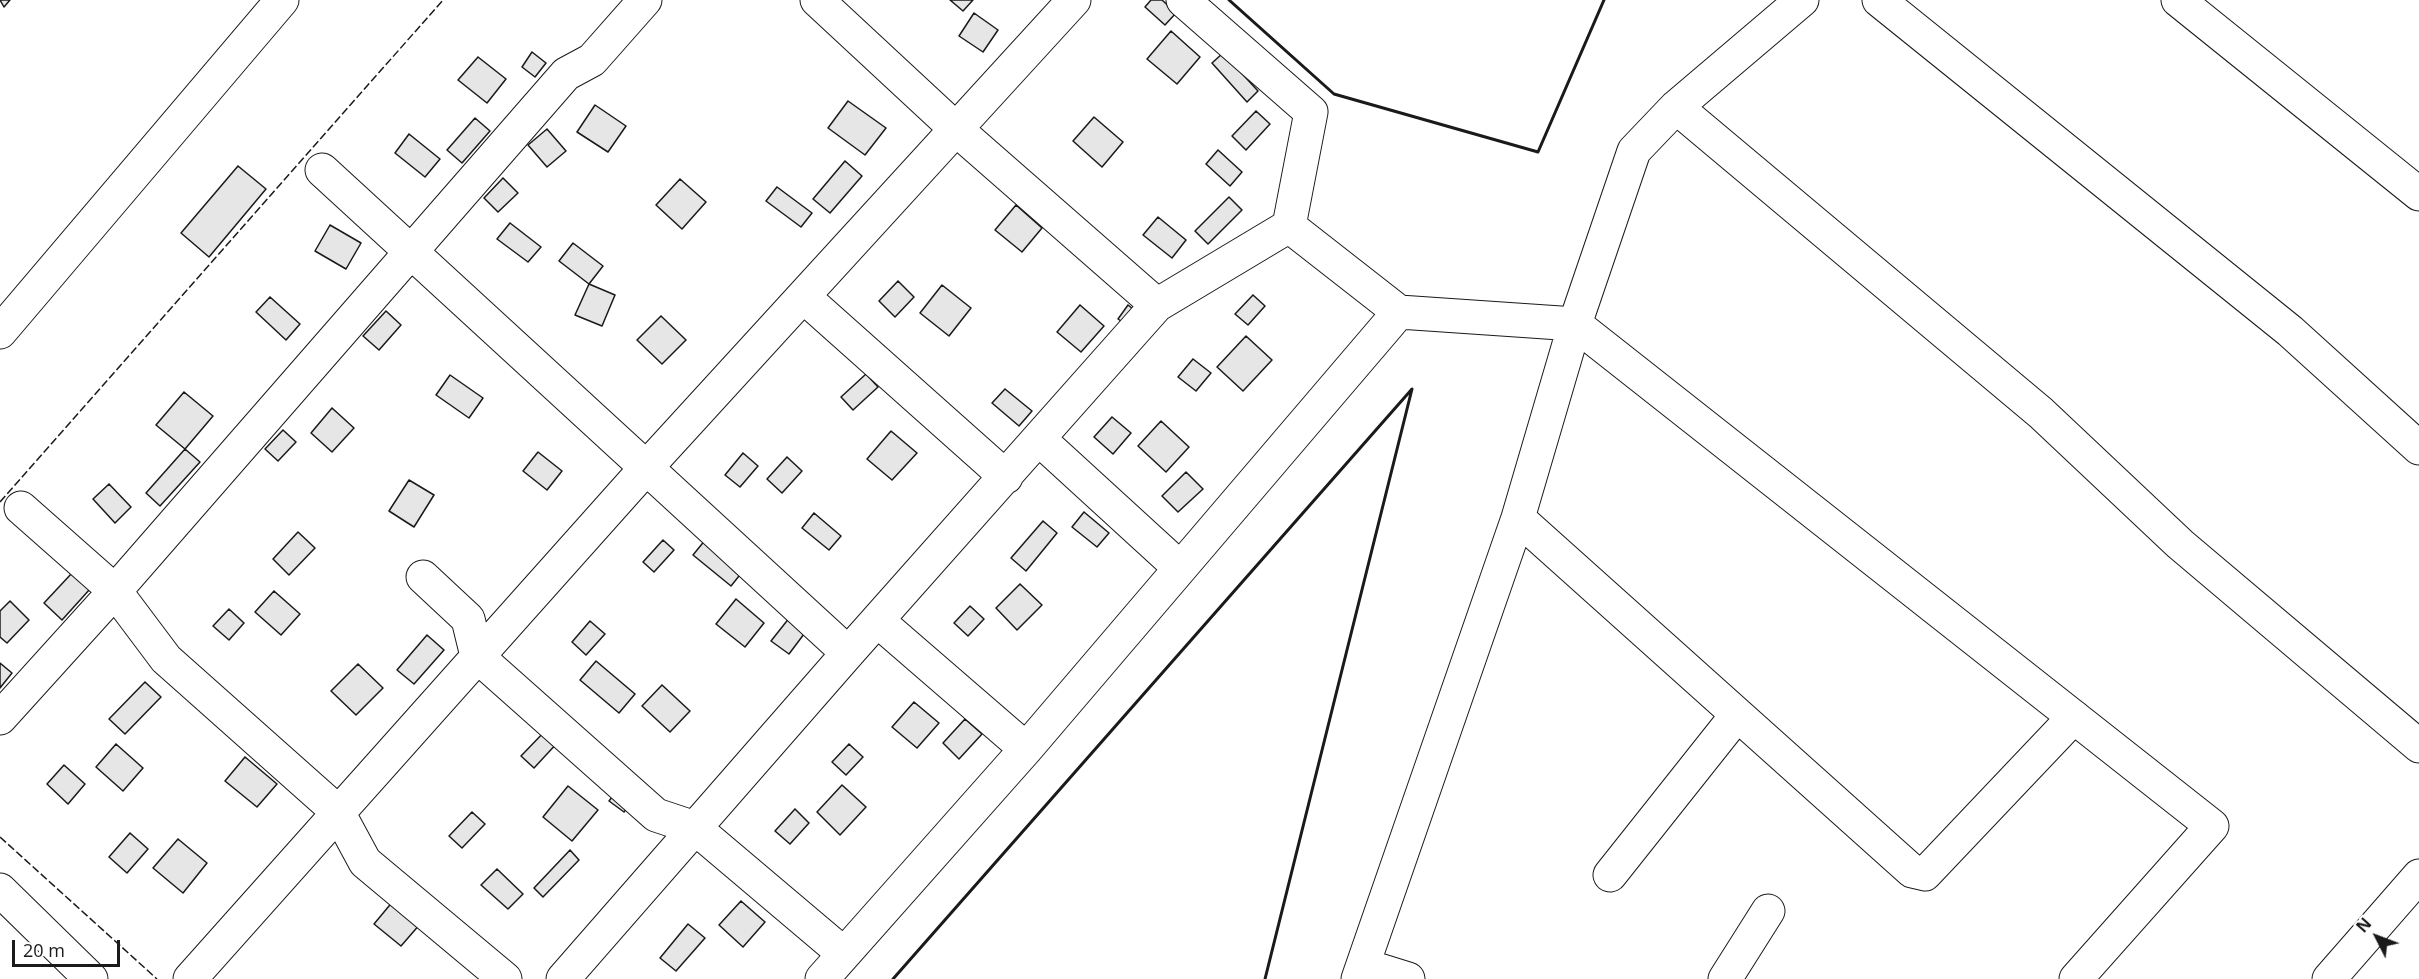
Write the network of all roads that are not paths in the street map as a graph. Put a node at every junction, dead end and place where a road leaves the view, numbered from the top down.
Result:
1 (282, 0) edge
2 (645, 0) edge
3 (817, 0) edge
4 (1074, 0) edge
5 (1183, 0) edge
6 (1802, 0) edge
7 (1879, 0) edge
8 (2178, 0) edge
9 (1676, 107) junction
10 (957, 130) junction
11 (322, 170) dead end
12 (2419, 194) edge
13 (1289, 226) junction
14 (410, 251) junction
15 (804, 297) junction
16 (1157, 305) junction
17 (1399, 312) junction
18 (1575, 324) junction
19 (0, 332) edge
20 (1039, 439) junction
21 (2419, 448) edge
22 (646, 468) junction
23 (1006, 477) junction
24 (21, 508) dead end
25 (1518, 518) junction
26 (1180, 568) junction
27 (423, 577) dead end
28 (115, 591) junction
29 (878, 621) junction
30 (848, 653) junction
31 (477, 656) junction
32 (1737, 715) junction
33 (2074, 717) junction
34 (0, 718) edge
35 (2419, 746) edge
36 (1026, 749) junction
37 (338, 812) junction
38 (695, 828) junction
39 (1610, 875) dead end
40 (2419, 876) edge
41 (0, 890) edge
42 (1768, 912) dead end
43 (844, 954) junction
44 (1360, 972) edge
45 (91, 979) edge
46 (190, 979) edge
47 (505, 979) edge
48 (563, 979) edge
49 (822, 979) edge
50 (1408, 979) edge
51 (1725, 979) edge
52 (2076, 979) edge
53 (2330, 979) edge

1 - 19 street
2 - 14 street
3 - 10 street
4 - 10 street
5 - 13 street
6 - 9 street
7 - 21 street
8 - 12 street
9 - 18 street
9 - 35 street
10 - 15 street
10 - 16 street
11 - 14 street
13 - 16 street
13 - 17 street
14 - 22 street
14 - 28 street
15 - 22 street
15 - 23 street
16 - 20 street
17 - 18 street
17 - 26 street
18 - 25 street
18 - 33 street
20 - 23 street
20 - 26 street
22 - 30 street
22 - 31 street
23 - 29 street
24 - 28 street
25 - 32 street
25 - 44 street
26 - 36 street
27 - 31 street
28 - 34 street
28 - 37 street
29 - 30 street
29 - 36 street
30 - 38 street
31 - 37 street
31 - 38 street
32 - 33 street
32 - 39 street
33 - 52 street
36 - 43 street
37 - 46 street
37 - 47 street
38 - 43 street
38 - 48 street
40 - 53 street
41 - 45 street
42 - 51 street
43 - 49 street
44 - 50 street

